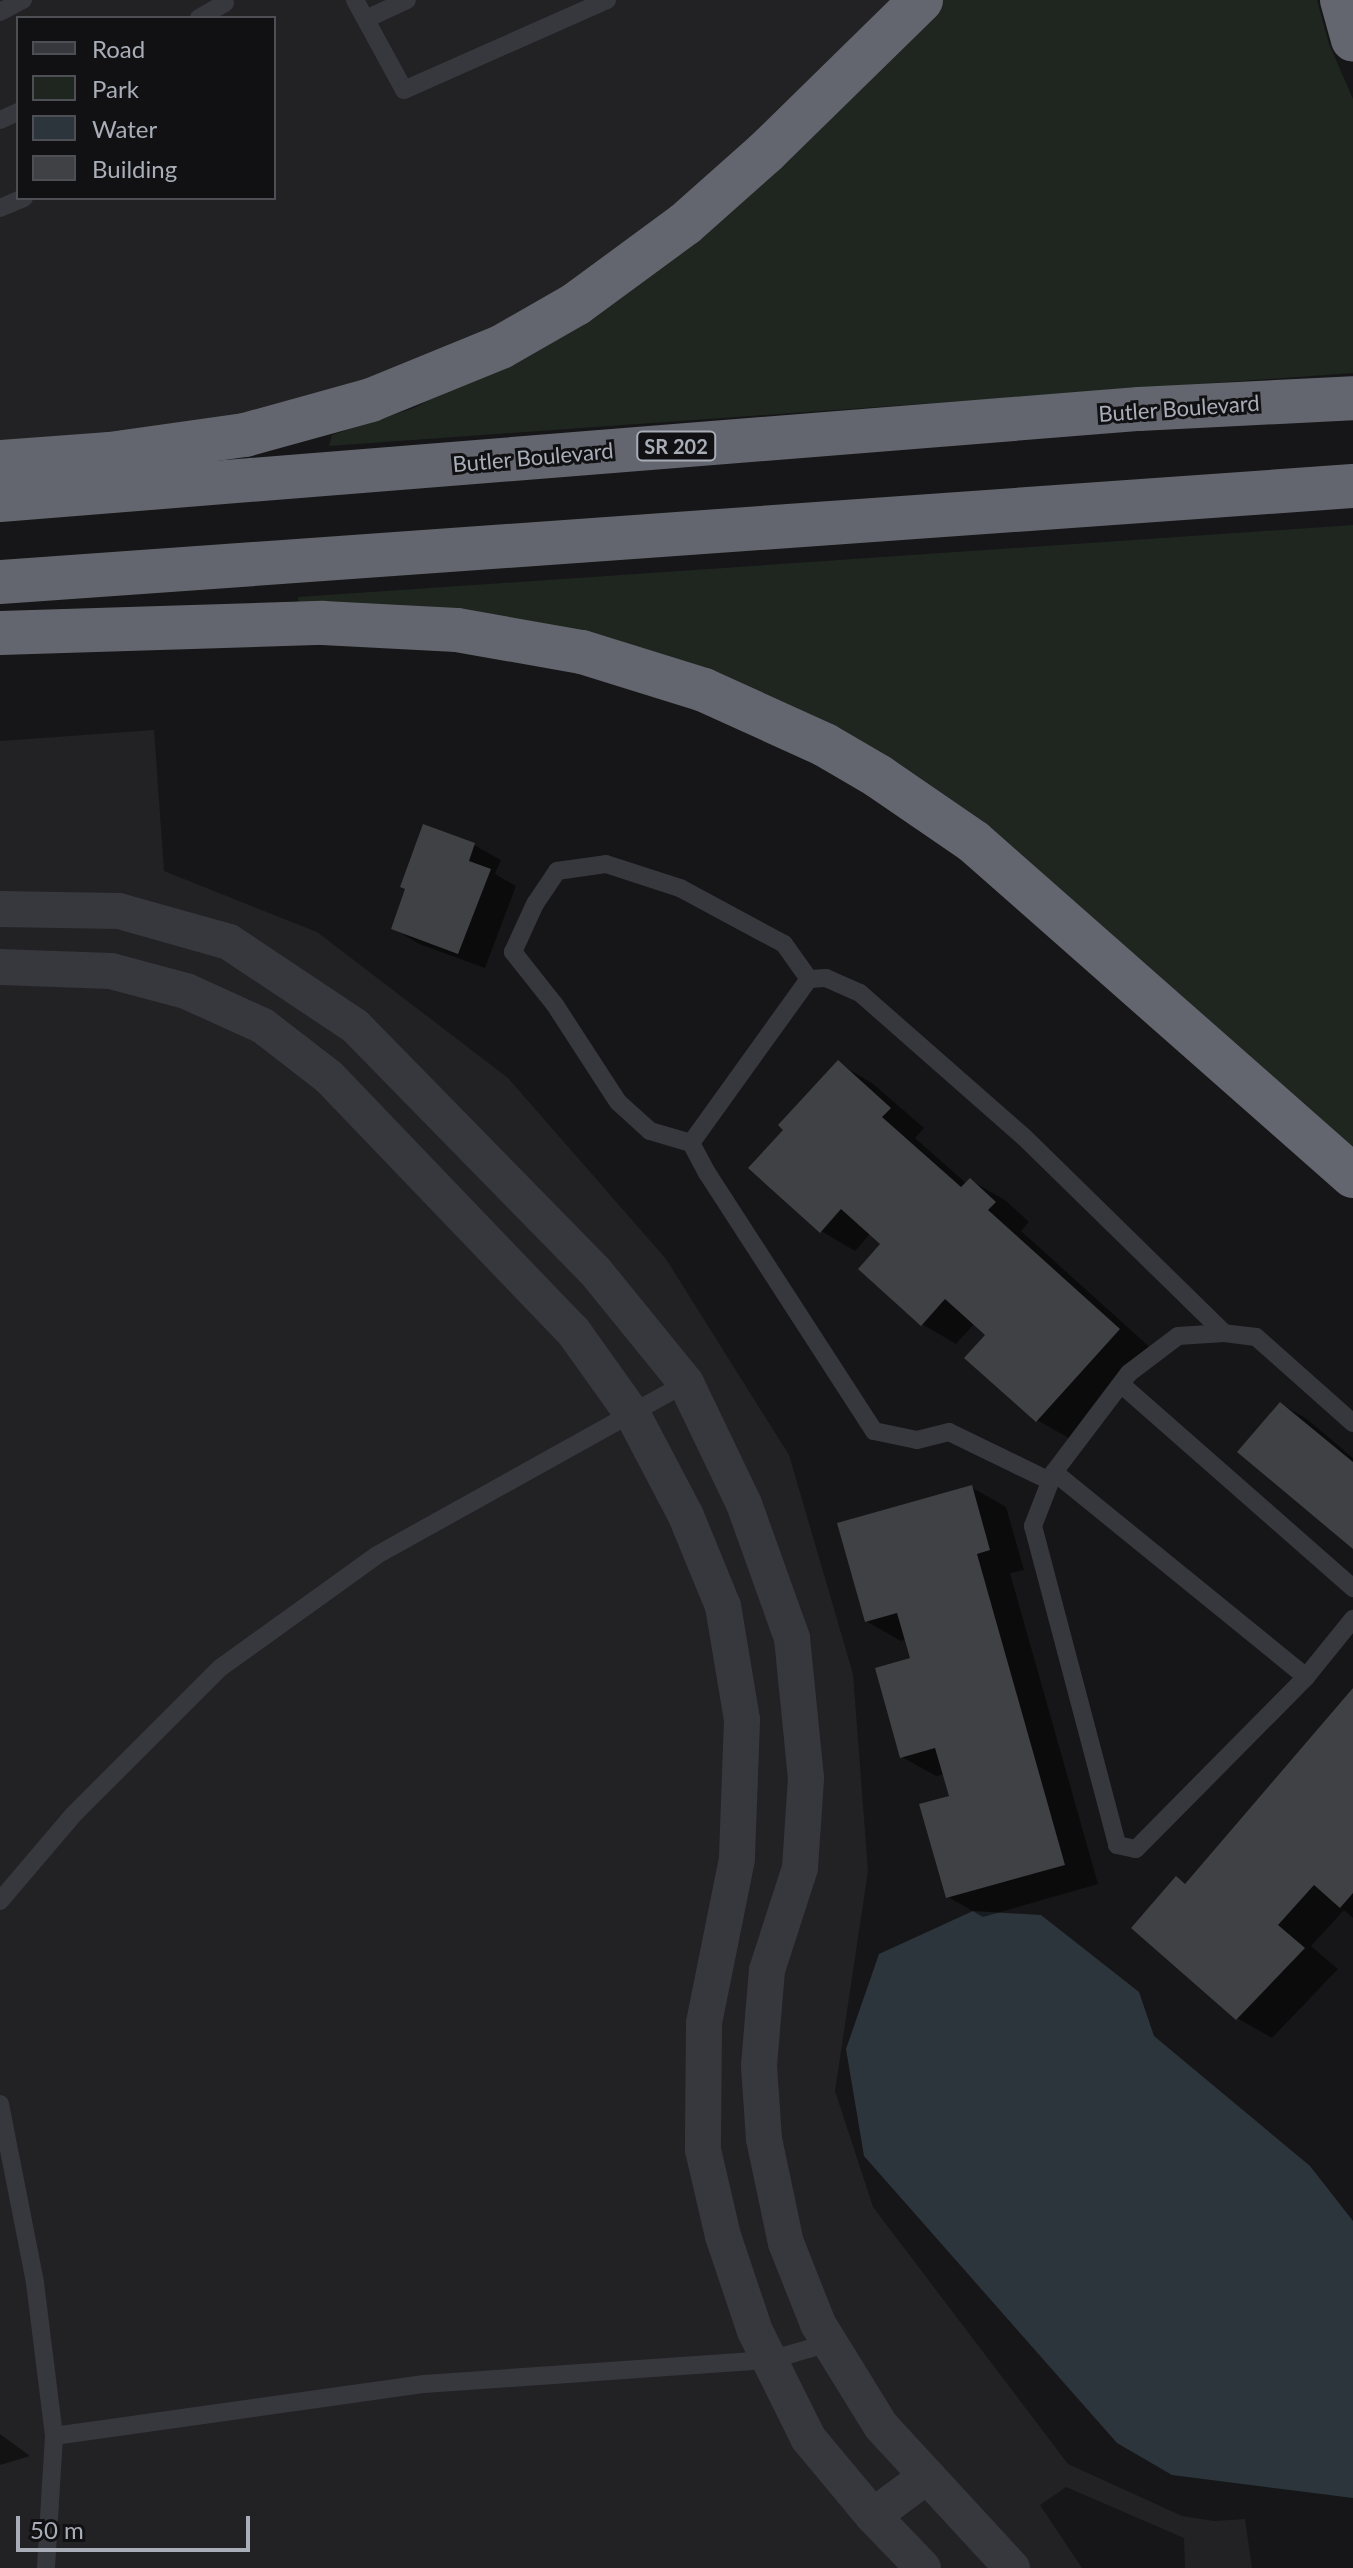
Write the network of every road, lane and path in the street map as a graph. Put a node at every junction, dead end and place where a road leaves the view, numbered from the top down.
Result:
1 (23, 0) edge
2 (355, 0) edge
3 (407, 0) edge
4 (607, 0) edge
5 (921, 0) edge
6 (1342, 0) edge
7 (227, 7) edge
8 (0, 12) edge
9 (204, 16) edge
10 (366, 19) junction
11 (1353, 40) edge
12 (19, 200) edge
13 (0, 208) edge
14 (1353, 398) edge
15 (0, 462) edge
16 (1353, 486) edge
17 (0, 500) edge
18 (0, 582) edge
19 (0, 633) edge
20 (0, 909) edge
21 (0, 967) edge
22 (809, 979) junction
23 (691, 1143) junction
24 (1353, 1176) edge
25 (1224, 1333) junction
26 (686, 1383) junction
27 (1122, 1385) junction
28 (633, 1415) junction
29 (1353, 1423) edge
30 (1052, 1477) junction
31 (1353, 1588) edge
32 (1353, 1619) edge
33 (1306, 1677) junction
34 (0, 1901) edge
35 (0, 2104) edge
36 (829, 2343) junction
37 (770, 2360) junction
38 (54, 2436) junction
39 (927, 2476) junction
40 (873, 2516) junction
41 (46, 2568) edge
42 (923, 2568) edge
43 (1012, 2568) edge

1 - 8 lane
2 - 10 lane
3 - 10 lane
4 - 10 lane
5 - 15 highway
6 - 11 highway
7 - 9 lane
12 - 13 lane
14 - 17 highway, Butler Boulevard / SR 202
16 - 18 highway
19 - 24 highway
20 - 26 street
21 - 28 street
22 - 23 lane
22 - 23 lane
22 - 25 lane
23 - 30 lane
25 - 27 lane
25 - 29 lane
26 - 28 lane
26 - 36 street
27 - 30 lane
27 - 31 lane
28 - 34 lane
28 - 37 street
30 - 33 lane
30 - 33 lane
32 - 33 lane
35 - 38 lane
36 - 37 lane
36 - 39 street
37 - 38 lane
37 - 40 street
38 - 41 lane
39 - 40 street
39 - 43 street
40 - 42 street

